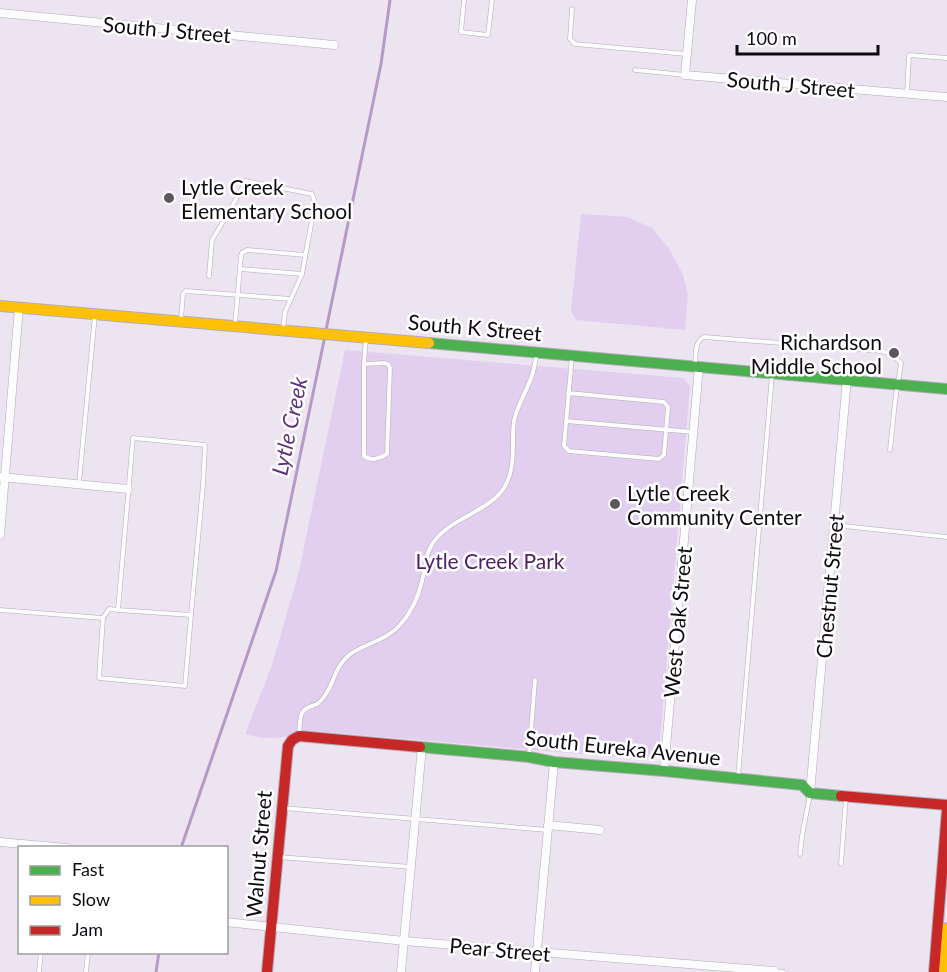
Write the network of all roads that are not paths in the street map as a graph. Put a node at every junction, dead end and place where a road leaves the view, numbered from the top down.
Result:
1 (464, 0) edge
2 (492, 0) edge
3 (692, 0) edge
4 (572, 9) dead end
5 (0, 14) edge
6 (333, 45) dead end
7 (687, 54) junction
8 (947, 58) edge
9 (635, 70) dead end
10 (685, 75) junction
11 (906, 94) junction
12 (947, 97) edge
13 (306, 255) junction
14 (240, 268) junction
15 (302, 274) junction
16 (208, 276) dead end
17 (238, 295) junction
18 (291, 299) junction
19 (0, 306) edge
20 (19, 307) junction
21 (95, 314) junction
22 (181, 321) junction
23 (235, 326) junction
24 (283, 330) junction
25 (366, 337) junction
26 (537, 352) junction
27 (572, 355) junction
28 (364, 364) junction
29 (697, 366) junction
30 (772, 373) junction
31 (847, 380) junction
32 (898, 384) junction
33 (947, 389) edge
34 (568, 393) junction
35 (566, 421) junction
36 (666, 430) junction
37 (693, 432) junction
38 (890, 450) dead end
39 (2, 477) edge
40 (79, 484) junction
41 (128, 489) junction
42 (834, 525) junction
43 (0, 535) edge
44 (947, 537) edge
45 (0, 610) edge
46 (118, 610) junction
47 (191, 615) junction
48 (103, 618) junction
49 (535, 680) dead end
50 (295, 738) junction
51 (422, 747) junction
52 (529, 757) junction
53 (554, 762) junction
54 (664, 771) junction
55 (737, 778) junction
56 (810, 793) junction
57 (846, 796) junction
58 (947, 805) edge
59 (282, 808) junction
60 (947, 810) edge
61 (415, 819) junction
62 (548, 827) junction
63 (600, 830) dead end
64 (0, 842) edge
65 (41, 846) edge
66 (801, 854) dead end
67 (278, 857) junction
68 (841, 864) dead end
69 (411, 867) junction
70 (228, 922) edge
71 (271, 927) junction
72 (947, 928) edge
73 (404, 941) junction
74 (537, 952) junction
75 (41, 954) edge
76 (88, 954) edge
77 (774, 971) edge
78 (39, 972) edge
79 (86, 972) edge
80 (267, 972) edge
81 (401, 972) edge
82 (535, 972) edge
83 (784, 972) edge
84 (934, 972) edge
85 (943, 972) edge

1 - 2 lane
3 - 7 street
4 - 7 lane
5 - 6 street, South J Street
7 - 10 street
8 - 11 lane
9 - 10 lane, South J Street
10 - 11 street, South J Street
11 - 12 street, South J Street
13 - 14 lane
13 - 15 lane
13 - 16 lane
14 - 15 lane
14 - 17 lane
15 - 18 lane
17 - 18 lane
17 - 22 lane
17 - 23 lane
18 - 24 lane
19 - 20 street, South K Street
20 - 21 street, South K Street
20 - 39 street
21 - 22 street, South K Street
21 - 40 lane
22 - 23 street, South K Street
23 - 24 street, South K Street
24 - 25 street, South K Street
25 - 26 street, South K Street
25 - 28 lane
26 - 27 street, South K Street
26 - 50 lane
27 - 29 street, South K Street
27 - 34 lane
28 - 28 lane
29 - 30 street, South K Street
29 - 32 lane
29 - 37 street, West Oak Street
30 - 31 street, South K Street
30 - 55 lane
31 - 32 street, South K Street
31 - 42 street, Chestnut Street
32 - 33 street, South K Street
32 - 38 lane
34 - 35 lane
34 - 36 lane
35 - 36 lane
35 - 36 lane
36 - 37 lane
37 - 54 street, West Oak Street
39 - 40 street
39 - 43 street
40 - 41 street
41 - 46 lane
41 - 47 lane
42 - 44 lane
42 - 56 street, Chestnut Street
45 - 48 lane
46 - 47 lane
46 - 48 lane
47 - 48 lane
49 - 52 lane
50 - 51 street, South Eureka Avenue
50 - 59 street, Walnut Street
51 - 52 street, South Eureka Avenue
51 - 61 street
52 - 53 street, South Eureka Avenue
53 - 54 street, South Eureka Avenue
53 - 62 street
54 - 55 street, South Eureka Avenue
55 - 56 street, South Eureka Avenue
56 - 57 street, South Eureka Avenue
56 - 66 lane
57 - 58 street, South Eureka Avenue
57 - 68 lane
59 - 61 lane
59 - 67 street, Walnut Street
60 - 84 street
61 - 62 lane
61 - 69 street
62 - 63 street
62 - 74 street
64 - 65 street
67 - 69 lane
67 - 71 street, Walnut Street
69 - 73 street
70 - 71 street, Pear Street
71 - 73 street, Pear Street
71 - 80 street, Walnut Street
72 - 85 street
73 - 74 street, Pear Street
73 - 81 street
74 - 77 street, Pear Street
74 - 82 street
75 - 78 lane
76 - 79 lane
77 - 83 lane

